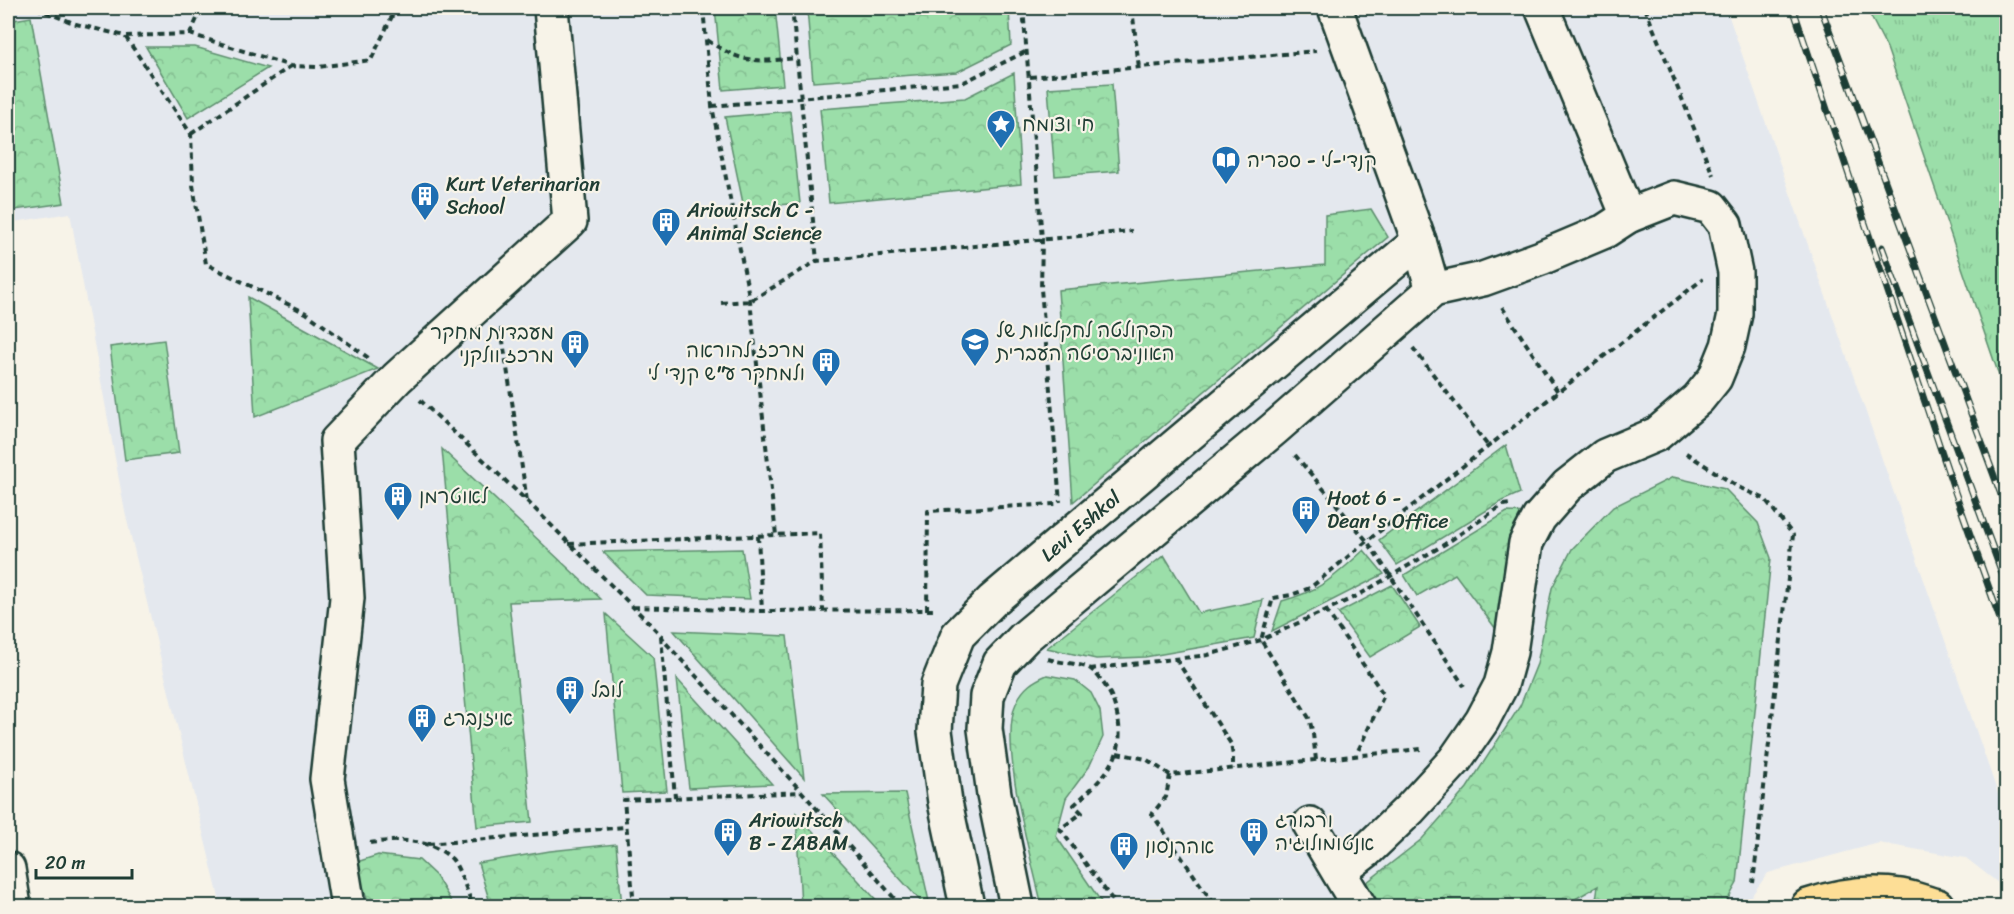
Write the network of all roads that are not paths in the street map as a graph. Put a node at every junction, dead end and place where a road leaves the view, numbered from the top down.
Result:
1 (551, 8) edge
2 (1335, 8) edge
3 (1542, 8) edge
4 (1628, 216) junction
5 (1419, 241) junction
6 (1433, 290) junction
7 (1066, 538) junction
8 (1099, 575) junction
9 (1310, 824) dead end
10 (8, 869) edge
11 (1339, 872) junction
12 (14, 906) edge
13 (348, 906) edge
14 (967, 906) edge
15 (1017, 906) edge
16 (1359, 906) edge
17 (1808, 906) edge
18 (1937, 906) edge

1 - 13 street
2 - 5 street
3 - 4 street
4 - 6 street
4 - 11 street
5 - 6 street
5 - 7 street, Levi Eshkol
6 - 8 street
7 - 8 street
7 - 14 street, Levi Eshkol
8 - 15 street
9 - 11 street
10 - 12 street
11 - 16 street
17 - 18 main road

